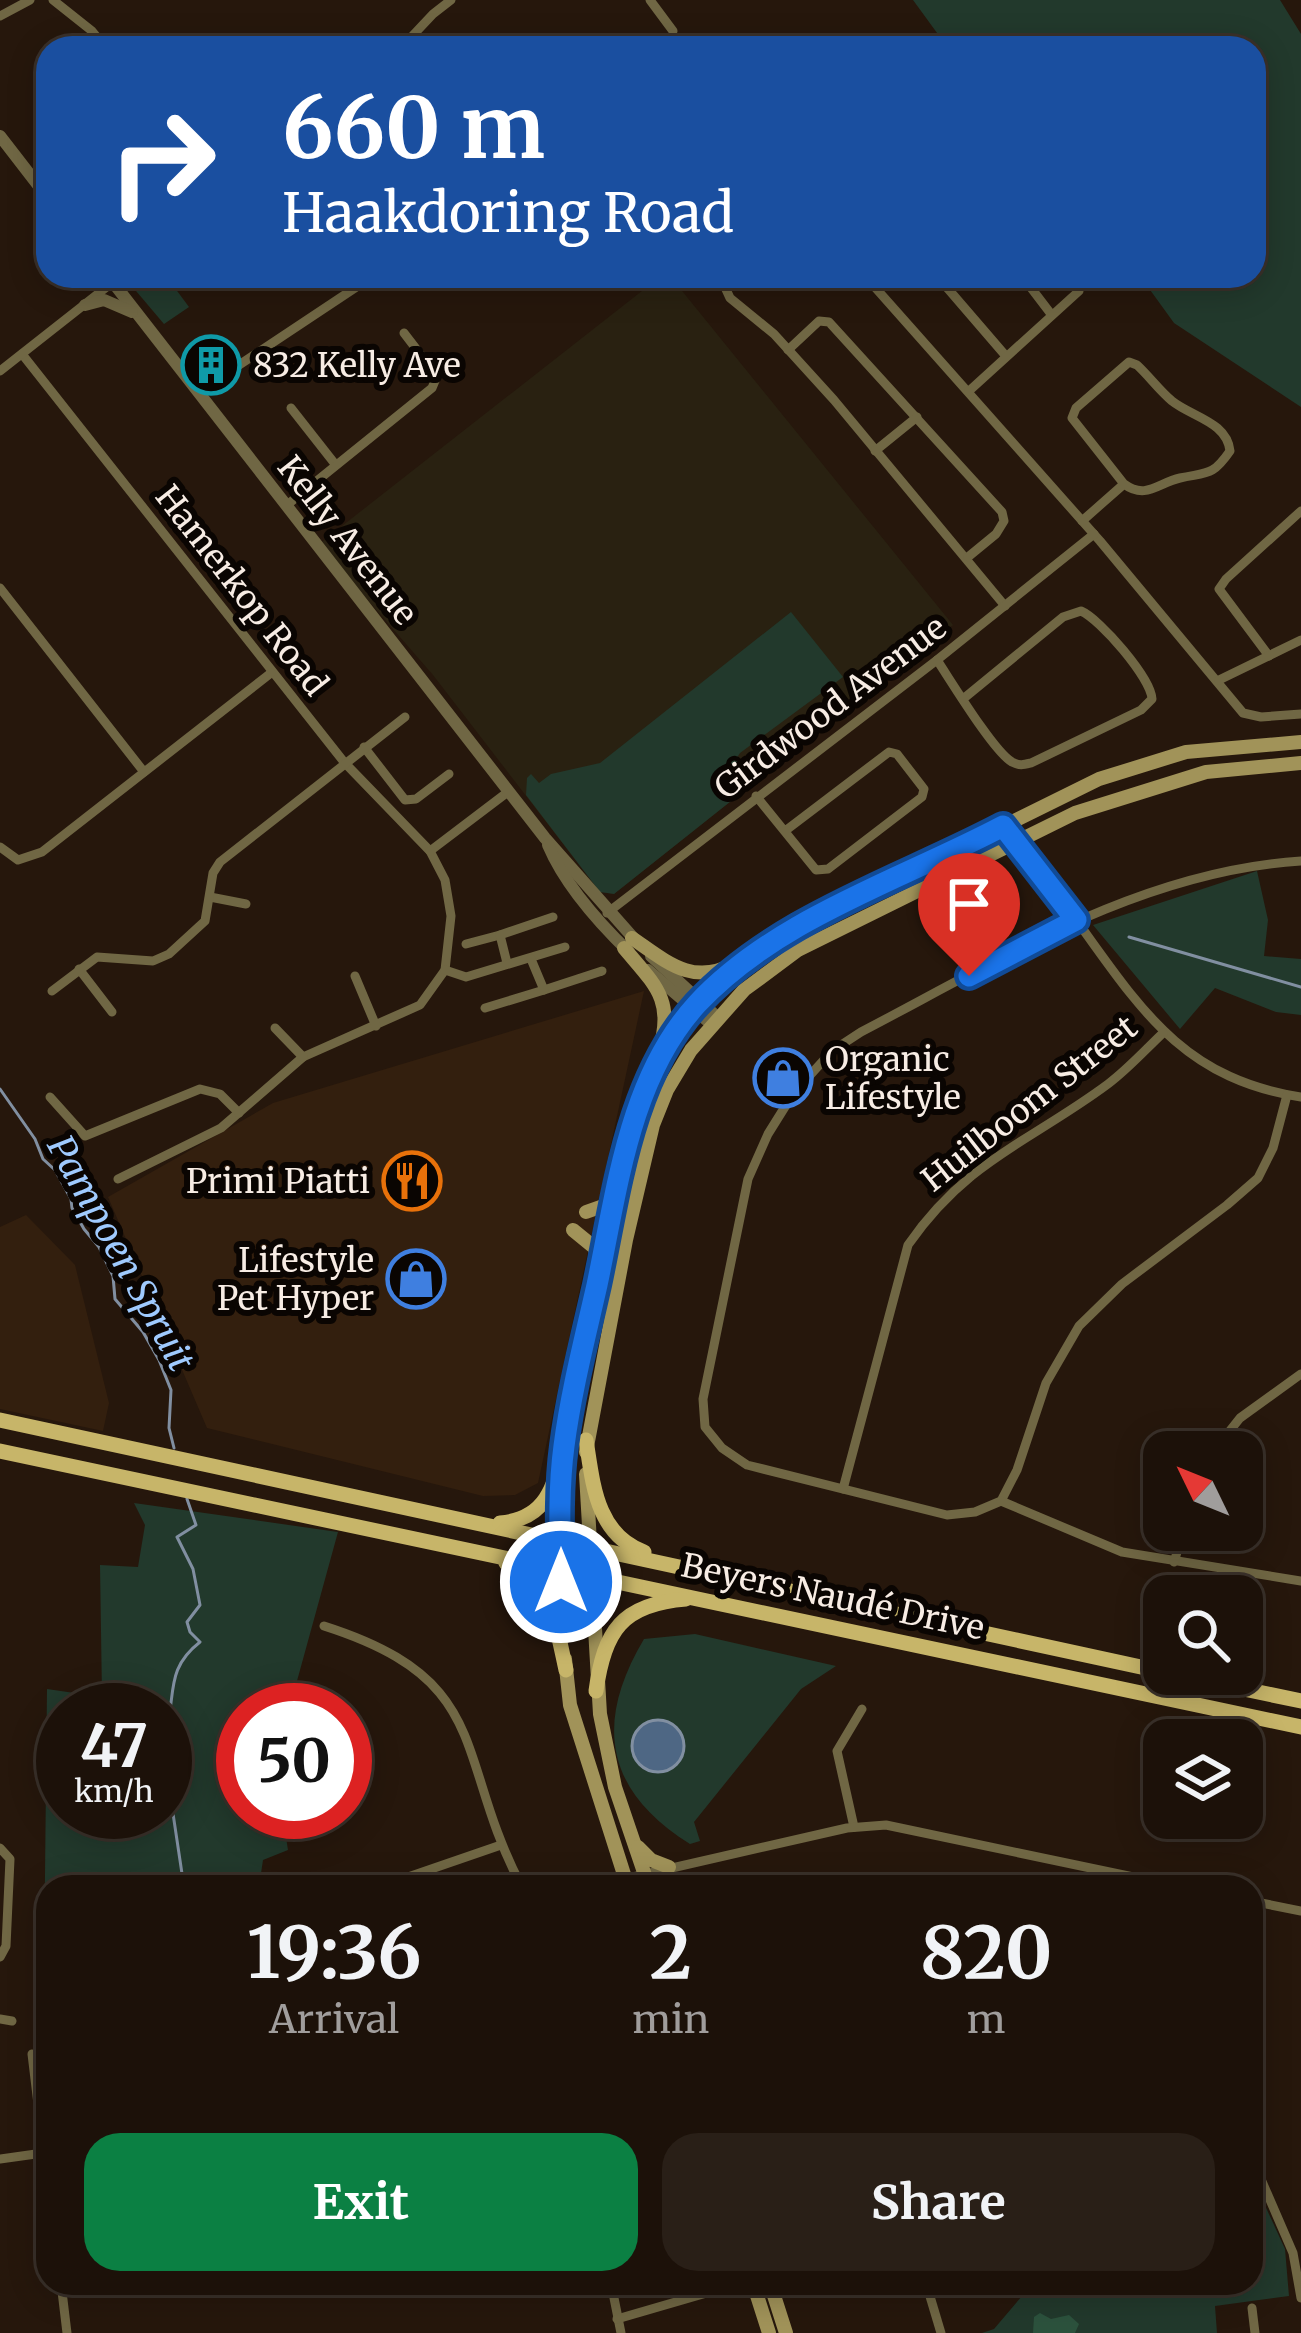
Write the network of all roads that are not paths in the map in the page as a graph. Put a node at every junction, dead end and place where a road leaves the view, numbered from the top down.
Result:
1 (30, 0) edge
2 (53, 0) edge
3 (451, 0) edge
4 (650, 0) edge
5 (0, 16) edge
6 (673, 31) dead end
7 (93, 36) edge
8 (414, 36) edge
9 (0, 136) edge
10 (36, 182) edge
11 (101, 288) edge
12 (117, 288) edge
13 (356, 288) edge
14 (725, 288) edge
15 (876, 288) edge
16 (947, 288) edge
17 (1031, 288) edge
18 (1079, 291) dead end
19 (85, 304) junction
20 (1051, 314) junction
21 (138, 316) junction
22 (404, 333) dead end
23 (788, 350) junction
24 (22, 354) junction
25 (1005, 355) junction
26 (0, 370) edge
27 (227, 373) dead end
28 (969, 391) junction
29 (291, 408) dead end
30 (916, 417) junction
31 (875, 451) junction
32 (335, 464) junction
33 (1124, 484) junction
34 (286, 505) junction
35 (1301, 511) edge
36 (1082, 521) junction
37 (1094, 534) junction
38 (968, 557) junction
39 (0, 588) edge
40 (1004, 606) junction
41 (1301, 640) edge
42 (1269, 656) junction
43 (937, 660) junction
44 (271, 673) junction
45 (1219, 680) junction
46 (963, 698) junction
47 (1301, 715) edge
48 (405, 717) dead end
49 (1301, 742) edge
50 (364, 747) junction
51 (344, 762) junction
52 (1301, 763) edge
53 (144, 772) junction
54 (449, 774) dead end
55 (508, 791) junction
56 (756, 796) junction
57 (1003, 826) junction
58 (784, 831) junction
59 (1014, 841) junction
60 (2, 850) edge
61 (430, 850) junction
62 (1301, 861) edge
63 (210, 896) junction
64 (246, 904) dead end
65 (603, 916) junction
66 (553, 917) dead end
67 (1076, 920) junction
68 (500, 935) junction
69 (628, 943) junction
70 (466, 944) dead end
71 (566, 947) dead end
72 (760, 951) junction
73 (531, 959) junction
74 (507, 963) junction
75 (80, 969) junction
76 (446, 970) junction
77 (602, 971) dead end
78 (355, 976) dead end
79 (544, 990) junction
80 (52, 991) dead end
81 (695, 1006) junction
82 (485, 1008) dead end
83 (112, 1012) dead end
84 (714, 1021) junction
85 (376, 1026) junction
86 (275, 1028) dead end
87 (1163, 1034) junction
88 (303, 1057) junction
89 (647, 1084) junction
90 (1287, 1095) junction
91 (50, 1097) dead end
92 (1301, 1097) edge
93 (238, 1113) junction
94 (118, 1179) dead end
95 (617, 1191) junction
96 (586, 1212) dead end
97 (573, 1230) dead end
98 (598, 1279) junction
99 (1301, 1374) edge
100 (0, 1420) edge
101 (1230, 1431) edge
102 (586, 1440) junction
103 (563, 1448) junction
104 (0, 1451) edge
105 (843, 1489) junction
106 (1001, 1501) junction
107 (479, 1524) junction
108 (561, 1540) junction
109 (588, 1545) junction
110 (1177, 1551) edge
111 (476, 1552) junction
112 (1174, 1562) junction
113 (694, 1568) junction
114 (561, 1570) junction
115 (590, 1575) junction
116 (1301, 1581) edge
117 (701, 1598) junction
118 (324, 1627) dead end
119 (1143, 1667) edge
120 (566, 1670) junction
121 (596, 1691) junction
122 (1263, 1693) edge
123 (1301, 1701) edge
124 (862, 1709) dead end
125 (1301, 1727) edge
126 (854, 1827) junction
127 (632, 1838) junction
128 (501, 1845) junction
129 (0, 1848) edge
130 (669, 1867) junction
131 (414, 1875) edge
132 (515, 1875) edge
133 (625, 1875) edge
134 (644, 1875) edge
135 (655, 1875) edge
136 (1127, 1875) edge
137 (1263, 1903) edge
138 (1301, 1911) edge
139 (0, 1957) edge
140 (32, 2054) dead end
141 (36, 2087) edge
142 (36, 2154) edge
143 (0, 2159) edge
144 (1263, 2181) edge
145 (1297, 2252) edge
146 (62, 2295) edge
147 (613, 2295) edge
148 (700, 2295) edge
149 (757, 2295) edge
150 (774, 2295) edge
151 (929, 2295) edge
152 (1301, 2298) edge
153 (1252, 2308) dead end
154 (617, 2319) junction
155 (67, 2333) edge
156 (621, 2333) edge
157 (769, 2333) edge
158 (786, 2333) edge
159 (940, 2333) edge
160 (1255, 2333) edge

1 - 5 street
2 - 7 street
3 - 8 street
4 - 6 street
9 - 10 street
11 - 19 street
12 - 21 street, Kelly Avenue
13 - 27 street
14 - 23 street
15 - 28 street
16 - 25 street
17 - 20 street
18 - 20 street
19 - 21 street
19 - 24 street
20 - 25 street
21 - 34 street, Kelly Avenue
22 - 32 street
23 - 30 street
23 - 31 street
24 - 26 street
24 - 44 street, Hamerkop Road
25 - 28 street
28 - 36 street
29 - 32 street
30 - 31 street
30 - 38 street
31 - 38 street
32 - 34 street
33 - 33 street
33 - 36 street
34 - 55 street, Kelly Avenue
35 - 42 street
36 - 37 street
37 - 40 street, Girdwood Avenue
37 - 45 street
38 - 40 street
39 - 53 street
40 - 43 street, Girdwood Avenue
41 - 42 street
42 - 45 street
43 - 46 street
43 - 56 street, Girdwood Avenue
44 - 51 street, Hamerkop Road
44 - 53 street
45 - 47 street
46 - 46 street
48 - 50 street
49 - 57 main road
50 - 51 street
50 - 54 street
51 - 61 street, Hamerkop Road
51 - 63 street
52 - 59 main road
53 - 60 street
55 - 61 street
55 - 65 street, Kelly Avenue
56 - 58 street
56 - 65 street, Girdwood Avenue
57 - 59 street
57 - 72 main road
58 - 58 street
59 - 67 street
59 - 84 main road
61 - 76 street
62 - 67 street
63 - 64 street
63 - 75 street
65 - 69 street, Kelly Avenue
66 - 68 street
67 - 87 street
67 - 105 street
68 - 70 street
68 - 74 street
69 - 72 main road
69 - 81 street, Kelly Avenue
69 - 89 main road
71 - 73 street
72 - 81 main road
73 - 74 street
73 - 79 street
74 - 76 street
75 - 80 street
75 - 83 street
76 - 85 street
77 - 79 street
78 - 85 street
79 - 82 street
81 - 84 street, Kelly Avenue
81 - 89 main road
84 - 102 main road
85 - 88 street
86 - 88 street
87 - 90 street
87 - 105 street, Huilboom Street
88 - 93 street
89 - 95 main road
90 - 92 street
90 - 106 street
91 - 93 street
93 - 94 street
95 - 96 main road
95 - 98 main road
97 - 98 main road
98 - 103 main road
99 - 101 street
100 - 107 main road, Beyers Naudé Drive
102 - 109 main road
102 - 113 main road
103 - 107 main road
103 - 108 main road
104 - 111 main road, Beyers Naudé Drive
105 - 106 street
106 - 112 street
107 - 108 main road, Beyers Naudé Drive
108 - 109 main road, Beyers Naudé Drive
108 - 114 main road
109 - 113 main road, Beyers Naudé Drive
109 - 115 main road
110 - 112 street
111 - 114 main road, Beyers Naudé Drive
111 - 120 main road
112 - 116 street
113 - 119 main road, Beyers Naudé Drive
114 - 115 main road, Beyers Naudé Drive
114 - 120 main road
115 - 117 main road, Beyers Naudé Drive
115 - 121 main road
117 - 121 main road
117 - 125 main road, Beyers Naudé Drive
118 - 128 street
120 - 133 main road
121 - 127 main road
122 - 123 main road, Beyers Naudé Drive
124 - 126 street
126 - 130 street
126 - 136 street
127 - 130 main road
127 - 134 main road
128 - 131 street
128 - 132 street
129 - 139 street
130 - 135 street
137 - 138 street
140 - 141 street
142 - 143 street
144 - 145 street
145 - 152 street
146 - 155 street
147 - 154 street
148 - 154 street
149 - 157 main road
150 - 158 main road
151 - 159 street
153 - 160 street
154 - 156 street

